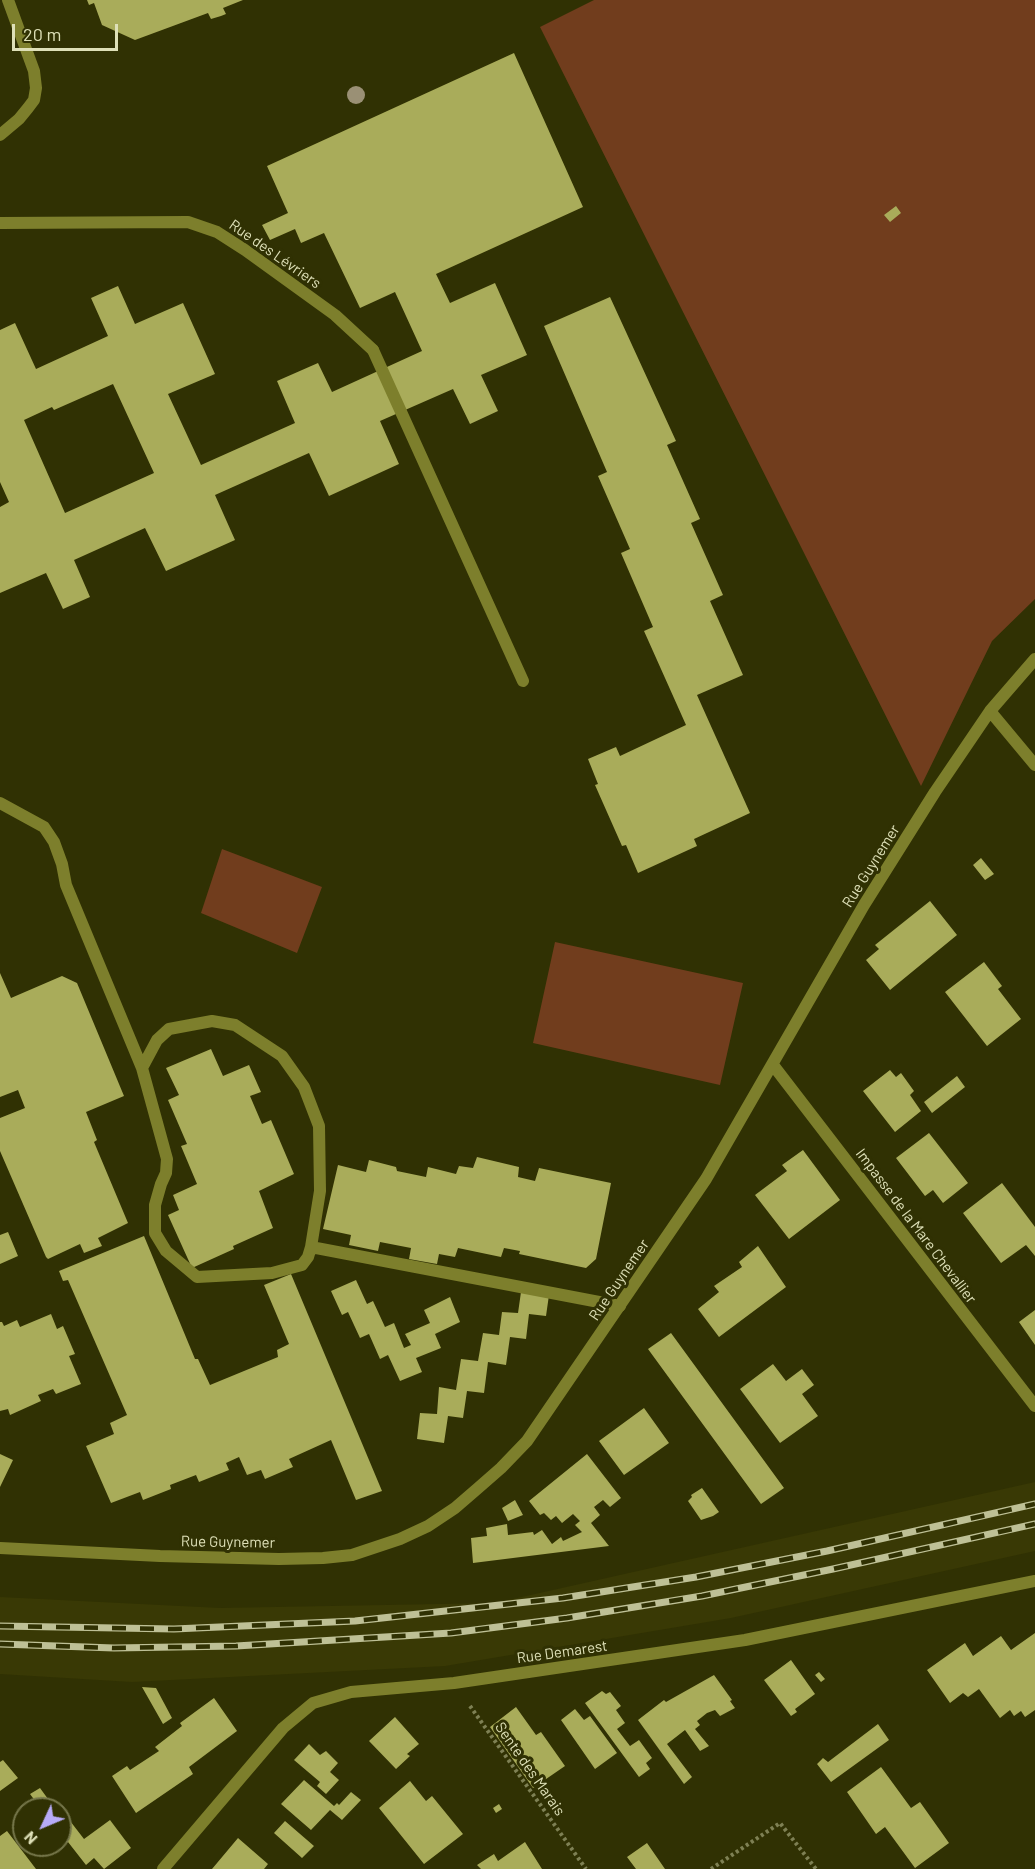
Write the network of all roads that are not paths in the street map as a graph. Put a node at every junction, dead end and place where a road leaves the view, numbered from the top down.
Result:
1 (8, 0) edge
2 (0, 135) edge
3 (0, 223) edge
4 (1035, 658) edge
5 (523, 681) dead end
6 (990, 711) junction
7 (1035, 765) edge
8 (0, 803) edge
9 (773, 1065) junction
10 (142, 1068) junction
11 (311, 1248) junction
12 (620, 1306) junction
13 (1035, 1406) edge
14 (0, 1548) edge
15 (1035, 1581) edge
16 (163, 1869) edge

1 - 2 street
3 - 5 street, Rue des Lévriers
4 - 6 street, Rue Guynemer
6 - 7 street
6 - 9 street, Rue Guynemer
8 - 10 street
9 - 12 street, Rue Guynemer
9 - 13 street, Impasse de la Mare Chevallier
10 - 11 street
10 - 11 street
11 - 12 street
12 - 14 street, Rue Guynemer
15 - 16 street, Rue Demarest

